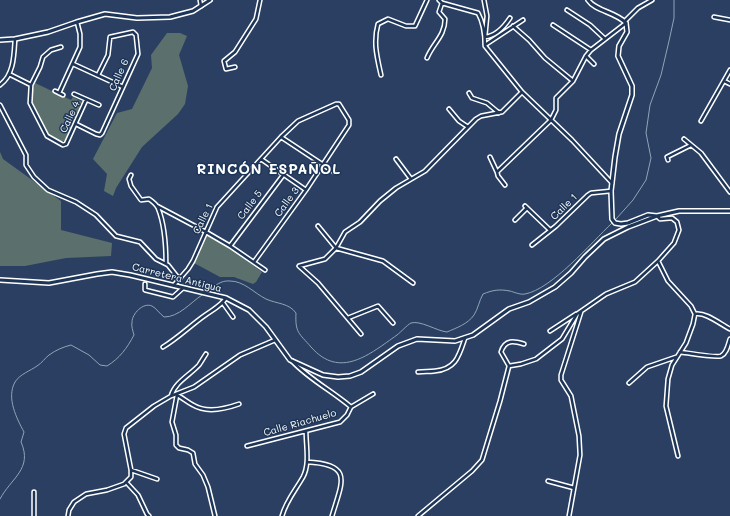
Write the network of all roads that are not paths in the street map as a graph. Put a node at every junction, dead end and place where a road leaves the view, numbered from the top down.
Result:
1 (200, 0) edge
2 (210, 0) edge
3 (260, 0) edge
4 (427, 0) edge
5 (438, 0) edge
6 (484, 0) edge
7 (588, 0) edge
8 (652, 0) edge
9 (442, 3) junction
10 (201, 6) junction
11 (567, 10) dead end
12 (714, 17) dead end
13 (510, 18) dead end
14 (523, 20) dead end
15 (730, 20) edge
16 (77, 22) junction
17 (625, 22) junction
18 (553, 25) dead end
19 (513, 26) junction
20 (485, 37) junction
21 (15, 39) junction
22 (605, 39) junction
23 (0, 40) edge
24 (61, 46) dead end
25 (485, 46) junction
26 (591, 50) junction
27 (586, 56) junction
28 (427, 58) dead end
29 (73, 64) junction
30 (594, 64) dead end
31 (235, 67) dead end
32 (730, 70) edge
33 (9, 74) junction
34 (98, 75) junction
35 (381, 75) dead end
36 (573, 81) junction
37 (724, 81) junction
38 (730, 84) edge
39 (0, 85) edge
40 (31, 85) junction
41 (123, 87) junction
42 (55, 91) dead end
43 (522, 92) junction
44 (59, 93) junction
45 (469, 93) dead end
46 (74, 94) dead end
47 (63, 95) dead end
48 (86, 100) junction
49 (0, 105) edge
50 (99, 105) dead end
51 (449, 109) dead end
52 (499, 113) junction
53 (551, 120) junction
54 (701, 121) dead end
55 (76, 124) junction
56 (468, 127) junction
57 (345, 130) joint
58 (281, 137) junction
59 (684, 139) dead end
60 (692, 145) junction
61 (490, 157) dead end
62 (261, 159) junction
63 (396, 159) dead end
64 (668, 160) dead end
65 (322, 164) junction
66 (334, 172) dead end
67 (497, 172) junction
68 (284, 174) junction
69 (130, 175) dead end
70 (411, 179) junction
71 (612, 183) junction
72 (505, 185) dead end
73 (306, 190) junction
74 (612, 192) junction
75 (730, 192) edge
76 (157, 206) junction
77 (730, 211) edge
78 (656, 216) junction
79 (515, 220) dead end
80 (318, 226) dead end
81 (550, 230) junction
82 (206, 232) junction
83 (532, 245) dead end
84 (230, 246) junction
85 (336, 248) junction
86 (658, 261) junction
87 (254, 262) junction
88 (166, 264) junction
89 (265, 270) dead end
90 (0, 280) edge
91 (179, 280) junction
92 (413, 283) dead end
93 (145, 284) dead end
94 (174, 285) junction
95 (183, 287) junction
96 (226, 298) junction
97 (223, 303) junction
98 (581, 312) junction
99 (576, 314) junction
100 (695, 314) junction
101 (233, 317) dead end
102 (348, 318) junction
103 (393, 324) dead end
104 (730, 329) edge
105 (550, 331) dead end
106 (361, 334) dead end
107 (465, 338) junction
108 (730, 339) edge
109 (276, 340) junction
110 (524, 344) dead end
111 (164, 347) dead end
112 (680, 352) junction
113 (206, 354) dead end
114 (677, 357) junction
115 (290, 360) junction
116 (509, 366) junction
117 (418, 372) dead end
118 (629, 383) dead end
119 (373, 394) dead end
120 (177, 395) junction
121 (171, 396) junction
122 (239, 404) dead end
123 (351, 407) junction
124 (306, 431) junction
125 (247, 446) dead end
126 (678, 456) dead end
127 (307, 462) junction
128 (131, 470) junction
129 (157, 479) dead end
130 (548, 481) dead end
131 (126, 482) junction
132 (574, 488) junction
133 (34, 492) dead end
134 (34, 516) edge
135 (68, 516) edge
136 (149, 516) edge
137 (215, 516) edge
138 (282, 516) edge
139 (332, 516) edge
140 (418, 516) edge
141 (569, 516) edge

1 - 10 street
2 - 10 street
3 - 31 street
4 - 35 street
5 - 9 street
6 - 20 street
7 - 17 street
8 - 17 street
9 - 20 street
9 - 28 street
10 - 16 street
11 - 22 street
12 - 15 street
13 - 20 street
14 - 19 street
16 - 21 street
16 - 29 street
17 - 22 street
17 - 71 street
18 - 26 street
19 - 25 street
19 - 36 street
20 - 25 street
21 - 23 street
21 - 33 street
22 - 26 street
24 - 40 street, Calle 4
25 - 43 street
26 - 27 street
27 - 30 street
27 - 36 street
29 - 34 street
29 - 44 street
32 - 37 street
33 - 39 street
33 - 40 street
34 - 41 street
34 - 41 street, Calle 6
36 - 53 street
37 - 38 street
37 - 54 street
40 - 55 street, Calle 4
41 - 55 street, Calle 6
42 - 44 street
43 - 52 street
43 - 53 street
44 - 47 street
45 - 52 street
46 - 48 street, Calle 4
48 - 50 street
48 - 55 street, Calle 4
49 - 88 street
51 - 56 street
52 - 56 street
53 - 67 street
53 - 71 street
56 - 70 street
57 - 58 street, Calle 1
57 - 65 street, Calle 3
58 - 62 street, Calle 1
58 - 65 street
59 - 60 street
60 - 64 street
60 - 75 street
61 - 67 street
62 - 68 street
62 - 82 street, Calle 1
63 - 70 street
65 - 66 street
65 - 73 street, Calle 3
67 - 72 street
68 - 73 street
68 - 84 street, Calle 5
69 - 76 street
70 - 85 street
71 - 74 street
73 - 87 street, Calle 3
74 - 78 street
74 - 81 street, Calle 1
76 - 82 street
76 - 88 street
77 - 78 street
78 - 86 street
78 - 107 street
79 - 81 street
80 - 85 street
81 - 83 street, Calle 1
82 - 84 street
82 - 91 street, Calle 1
84 - 87 street
85 - 92 street
85 - 102 street
86 - 98 street
86 - 100 street
87 - 89 street
88 - 91 street
90 - 94 street, Carretera Antigua
91 - 94 street, Calle 1
93 - 95 street
94 - 95 street, Carretera Antigua
95 - 96 street, Carretera Antigua
96 - 97 street
96 - 109 street, Carretera Antigua
97 - 101 street
97 - 111 street
98 - 99 street
98 - 132 street
99 - 105 street
99 - 116 street
100 - 104 street
100 - 112 street
102 - 103 street
102 - 106 street
107 - 115 street
107 - 117 street
108 - 112 street
109 - 115 street, Carretera Antigua
109 - 120 street
110 - 116 street
112 - 114 street
113 - 121 street
114 - 118 street
114 - 126 street
115 - 123 street
116 - 140 street
119 - 123 street
120 - 121 street
120 - 122 street
120 - 137 street
121 - 128 street
123 - 124 street, Calle Riachuelo
124 - 125 street, Calle Riachuelo
124 - 127 street
127 - 138 street
127 - 139 street
128 - 129 street
128 - 131 street
130 - 132 street
131 - 135 street
131 - 136 street
132 - 141 street
133 - 134 street

